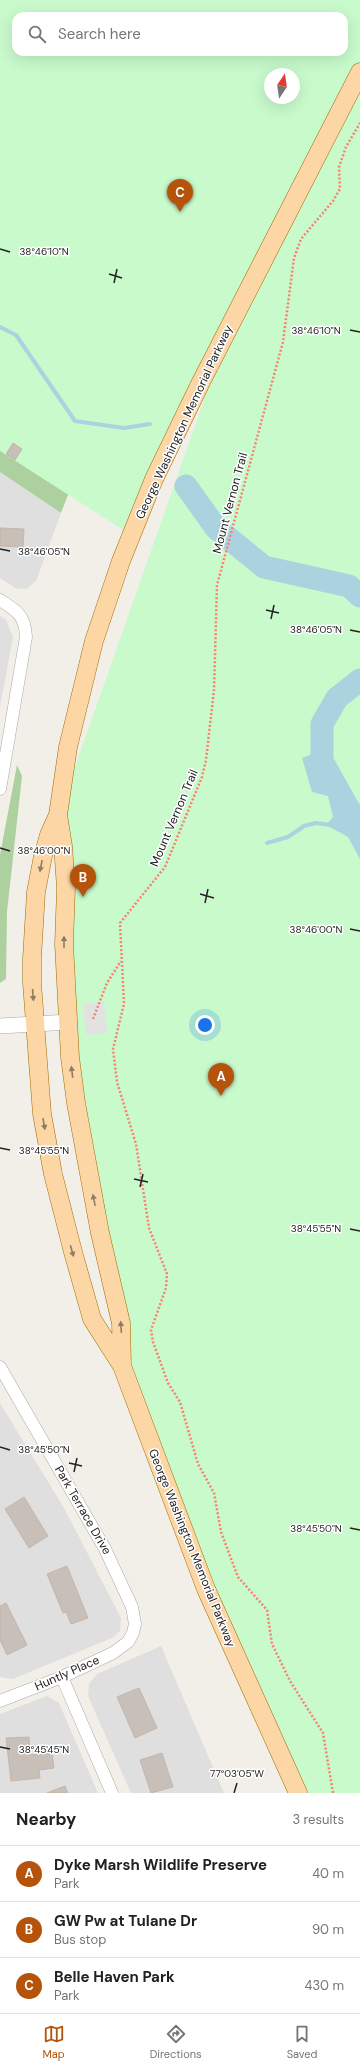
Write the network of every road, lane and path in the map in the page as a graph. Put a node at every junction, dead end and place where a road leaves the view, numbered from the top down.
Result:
1 (360, 72) edge
2 (360, 123) edge
3 (0, 600) edge
4 (0, 789) edge
5 (58, 816) junction
6 (122, 960) junction
7 (93, 1019) dead end
8 (69, 1022) junction
9 (35, 1023) junction
10 (0, 1026) edge
11 (122, 1366) junction
12 (0, 1367) edge
13 (130, 1639) joint
14 (62, 1677) junction
15 (0, 1701) edge
16 (112, 1793) edge
17 (298, 1793) edge
18 (333, 1793) edge

1 - 5 main road, George Washington Memorial Parkway
2 - 6 path, Mount Vernon Trail
3 - 4 street
8 -> 5 main road, George Washington Memorial Parkway
5 -> 9 main road, George Washington Memorial Parkway
6 - 7 path
6 - 18 path, Mount Vernon Trail
8 - 9 street
11 -> 8 main road, George Washington Memorial Parkway
9 - 10 street
9 -> 11 main road, George Washington Memorial Parkway
11 - 17 main road, George Washington Memorial Parkway
12 - 13 street, Park Terrace Drive
13 - 14 street, Huntly Place
14 - 15 street, Huntly Place
14 - 16 street

